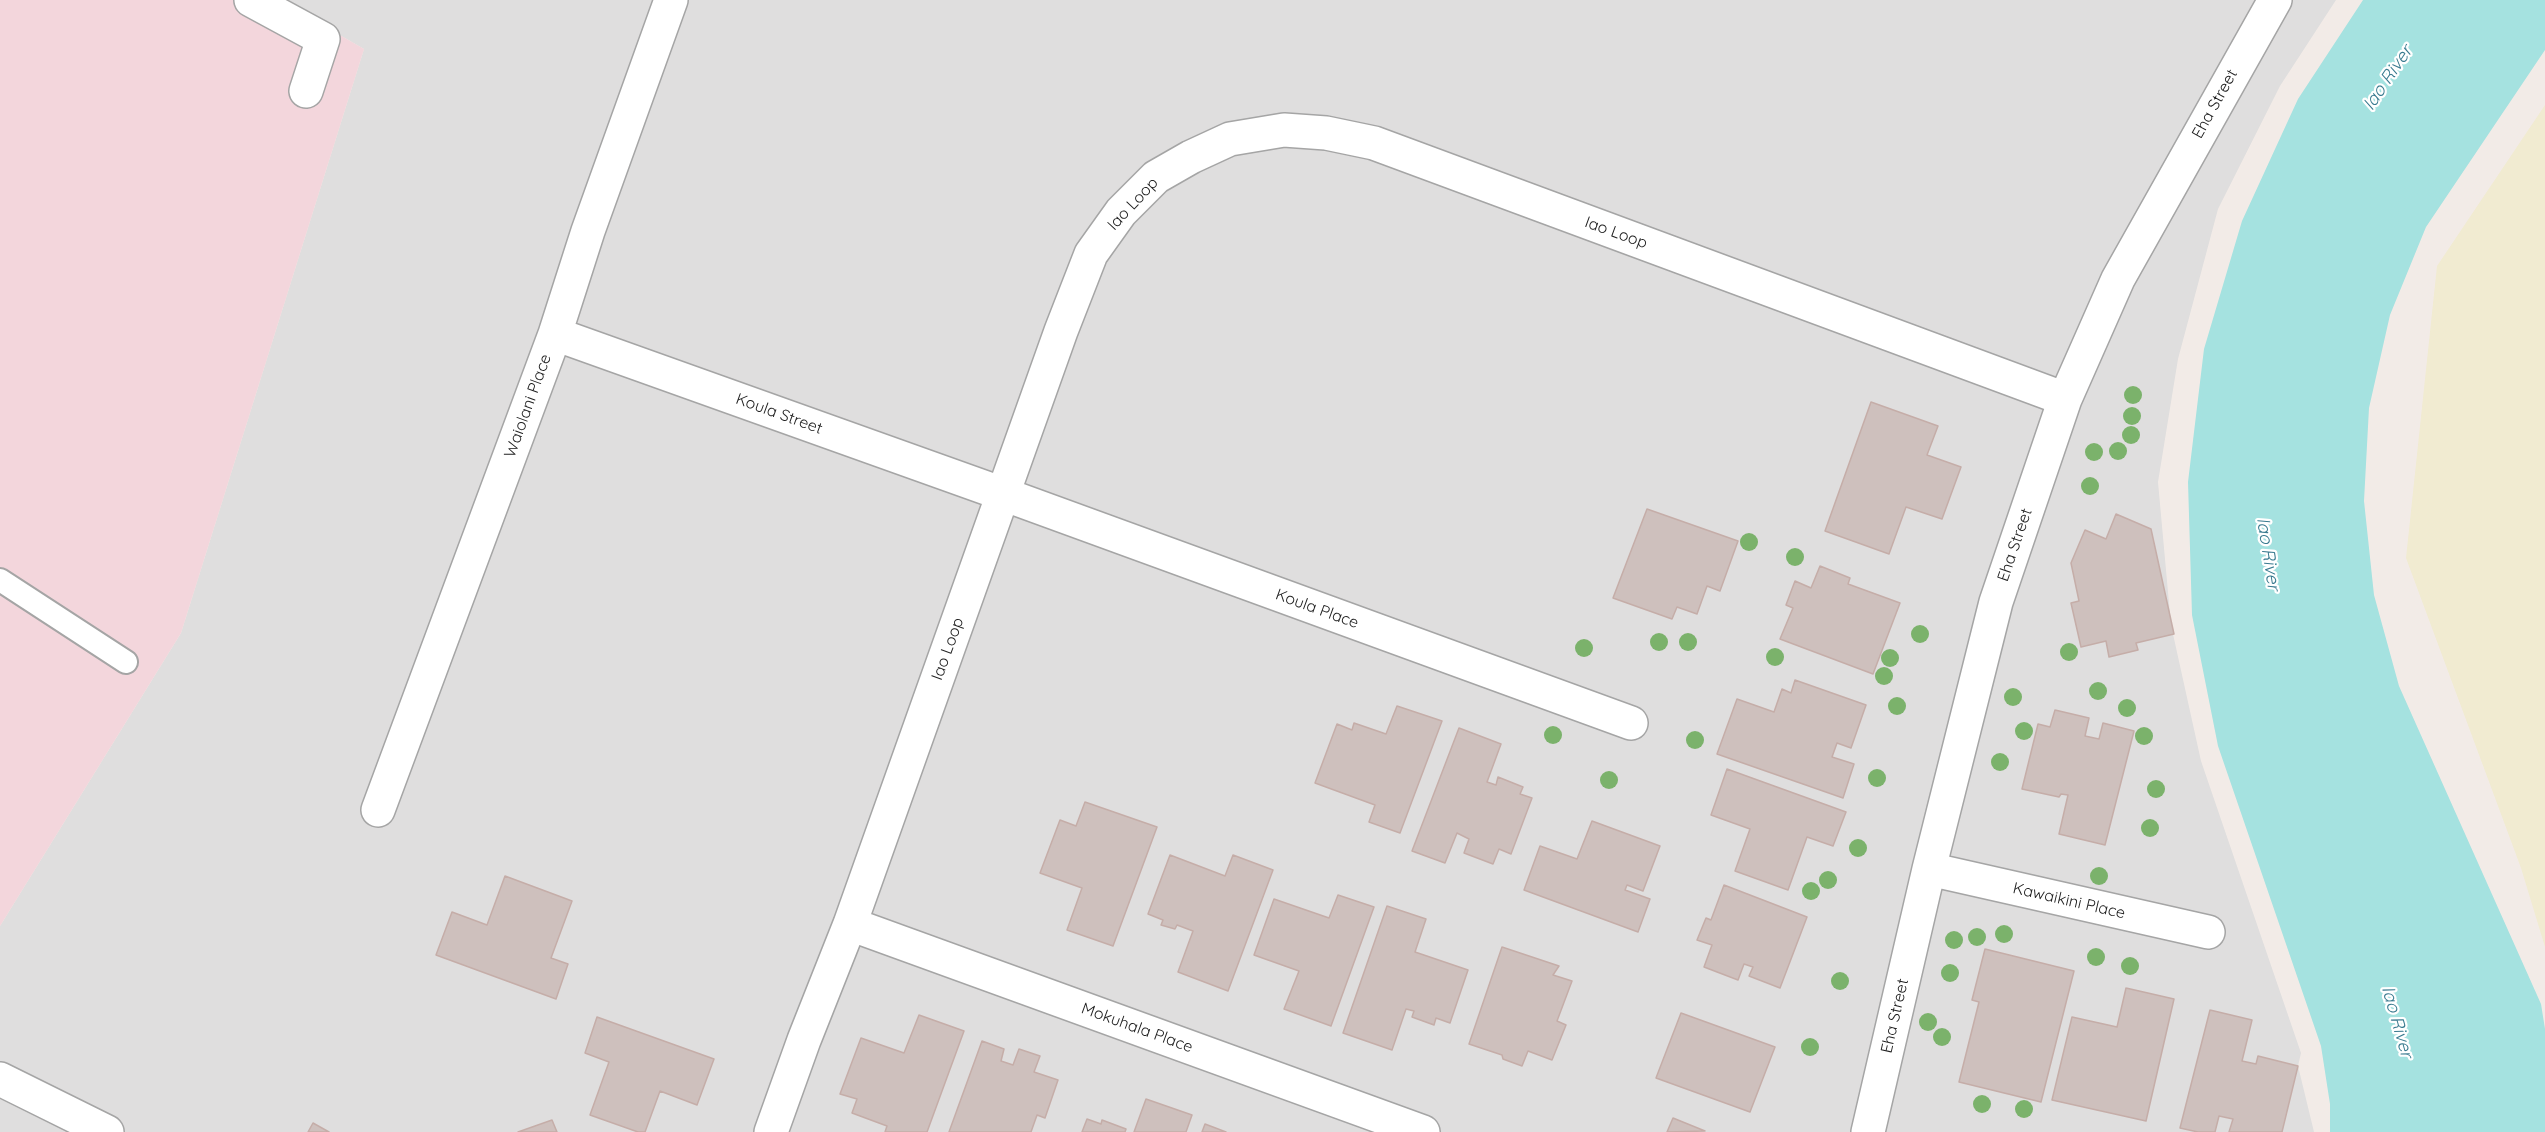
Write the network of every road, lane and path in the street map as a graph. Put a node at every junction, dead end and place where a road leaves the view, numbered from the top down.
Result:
1 (251, 0) edge
2 (671, 0) edge
3 (2274, 0) edge
4 (306, 91) dead end
5 (555, 334) junction
6 (2065, 399) junction
7 (1003, 494) junction
8 (0, 580) edge
9 (126, 662) dead end
10 (1631, 723) dead end
11 (378, 810) dead end
12 (1929, 869) junction
13 (850, 924) junction
14 (2208, 932) dead end
15 (0, 1079) edge
16 (107, 1132) edge
17 (771, 1132) edge
18 (1423, 1132) edge
19 (1868, 1132) edge

1 - 4 street
2 - 5 street, Waiolani Place
3 - 6 street, Eha Street
5 - 7 street, Koula Street
5 - 11 street, Waiolani Place
6 - 7 street, Iao Loop
6 - 12 street, Eha Street
7 - 10 street, Koula Place
7 - 13 street, Iao Loop
8 - 9 lane
12 - 14 street, Kawaikini Place
12 - 19 street, Eha Street
13 - 17 street, Iao Loop
13 - 18 street, Mokuhala Place
15 - 16 street

